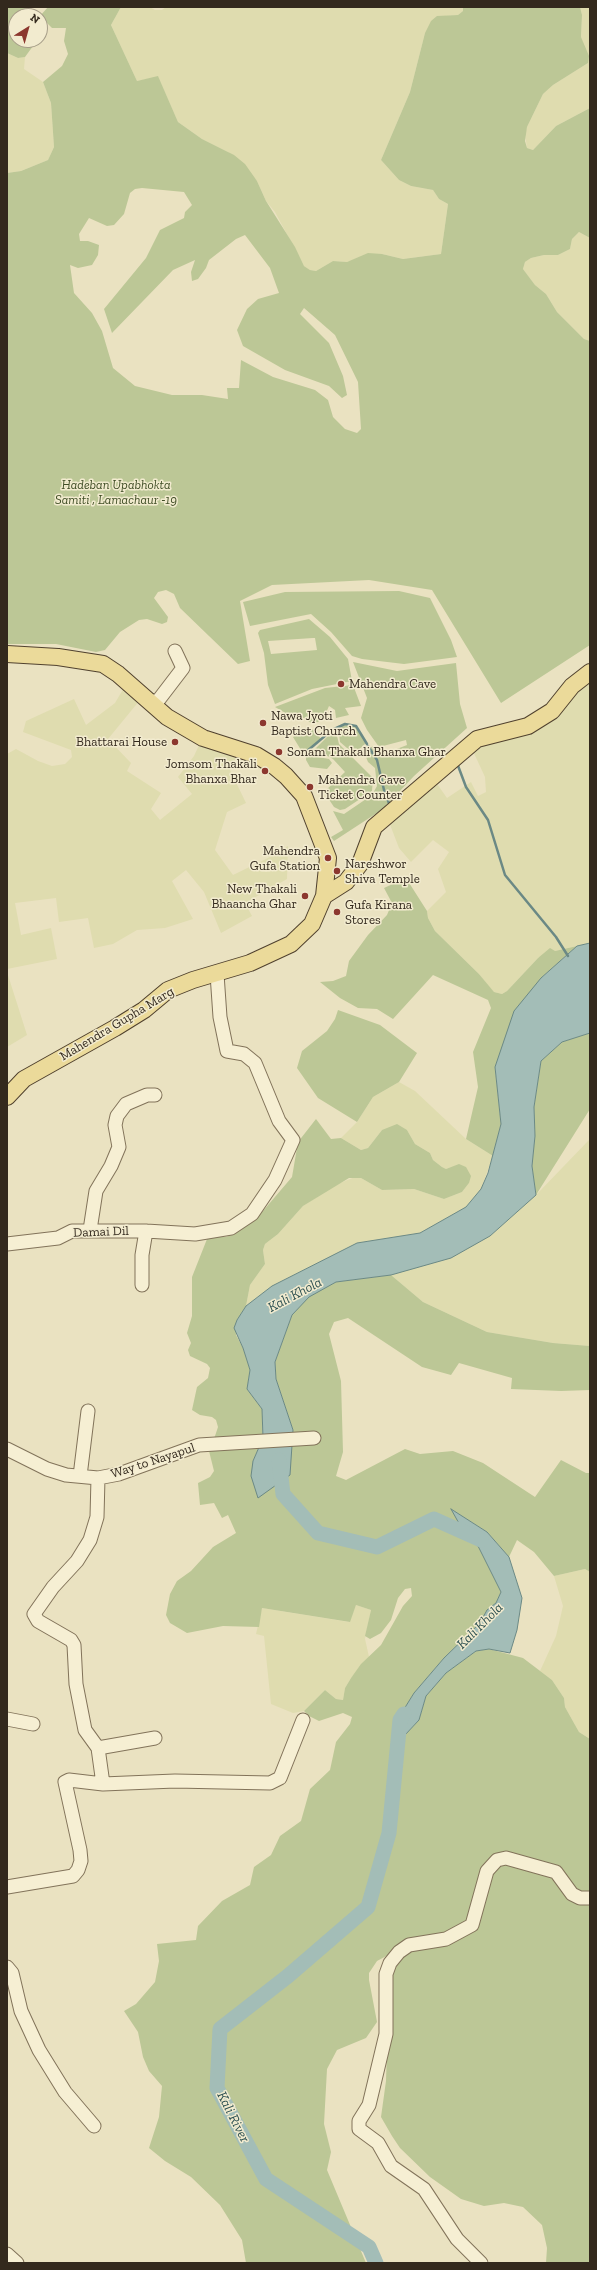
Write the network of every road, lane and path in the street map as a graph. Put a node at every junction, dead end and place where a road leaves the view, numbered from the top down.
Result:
1 (175, 652) dead end
2 (7, 654) edge
3 (590, 672) edge
4 (146, 700) junction
5 (324, 896) junction
6 (217, 974) junction
7 (155, 1094) dead end
8 (7, 1097) edge
9 (90, 1230) junction
10 (146, 1231) junction
11 (7, 1244) edge
12 (142, 1285) dead end
13 (88, 1412) dead end
14 (314, 1438) dead end
15 (7, 1449) edge
16 (80, 1476) junction
17 (98, 1478) junction
18 (7, 1719) edge
19 (303, 1720) dead end
20 (33, 1724) dead end
21 (155, 1738) dead end
22 (98, 1748) junction
23 (103, 1784) junction
24 (7, 1887) edge
25 (590, 1898) edge
26 (7, 1967) edge
27 (94, 2126) dead end
28 (7, 2254) edge
29 (17, 2263) edge
30 (481, 2263) edge

1 - 4 street
2 - 4 main road, Mahendra Gupha Marg
3 - 5 main road
4 - 5 main road, Mahendra Gupha Marg
5 - 6 main road, Mahendra Gupha Marg
6 - 8 main road, Mahendra Gupha Marg
6 - 10 street, Damai Dil
7 - 9 street
9 - 10 street, Damai Dil
9 - 11 street, Damai Dil
10 - 12 street
13 - 16 street
14 - 17 street, Way to Nayapul
15 - 16 street, Way to Nayapul
16 - 17 street, Way to Nayapul
17 - 22 street
18 - 20 street
19 - 23 street
21 - 22 street
22 - 23 street
23 - 24 street
25 - 30 street
26 - 27 street
28 - 29 street

